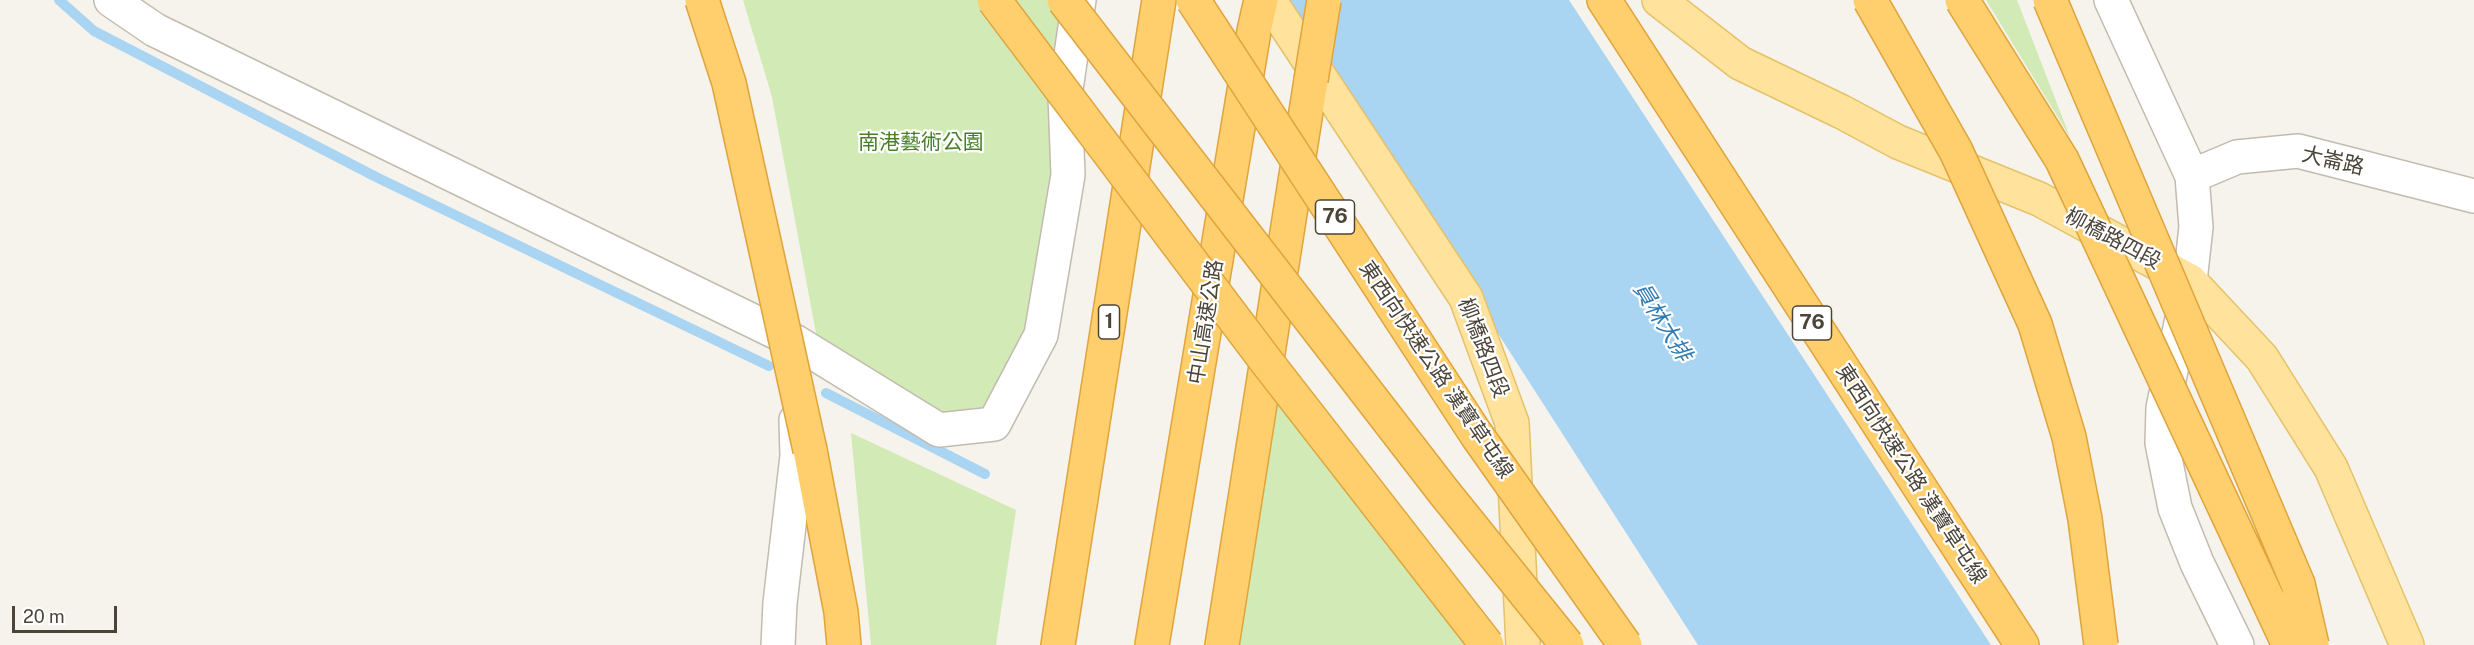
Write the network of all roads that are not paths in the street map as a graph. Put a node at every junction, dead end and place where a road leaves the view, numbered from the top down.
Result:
1 (111, 0) edge
2 (702, 0) edge
3 (994, 0) edge
4 (1064, 0) edge
5 (1079, 0) edge
6 (1159, 0) edge
7 (1193, 0) edge
8 (1269, 0) edge
9 (1324, 0) edge
10 (1604, 0) edge
11 (1659, 0) edge
12 (1870, 0) edge
13 (1962, 0) edge
14 (2050, 0) edge
15 (2111, 0) edge
16 (1257, 15) edge
17 (2192, 176) junction
18 (2474, 196) edge
19 (2190, 281) junction
20 (796, 342) junction
21 (778, 645) edge
22 (844, 645) edge
23 (1058, 645) edge
24 (1152, 645) edge
25 (1222, 645) edge
26 (1487, 645) edge
27 (1523, 645) edge
28 (1567, 645) edge
29 (1625, 645) edge
30 (2022, 645) edge
31 (2101, 645) edge
32 (2237, 645) edge
33 (2289, 645) edge
34 (2312, 645) edge
35 (2407, 645) edge

1 - 20 street
2 - 22 highway, bridge
3 - 26 highway, bridge
4 - 28 highway, bridge
5 - 20 street
6 - 23 highway, 1
7 - 29 highway, 東西向快速公路 漢寶草屯線 / 76, bridge
8 - 27 main road, 柳橋路四段
9 - 25 highway, bridge
10 - 30 highway, 東西向快速公路 漢寶草屯線 / 76
11 - 19 main road, 柳橋路四段
12 - 31 highway, bridge
13 - 33 highway, bridge
14 - 34 highway, bridge
15 - 17 street
16 - 24 highway, 中山高速公路
17 - 18 street, 大崙路
17 - 19 street
19 - 32 street
19 - 35 main road, 柳橋路四段
20 - 21 street

